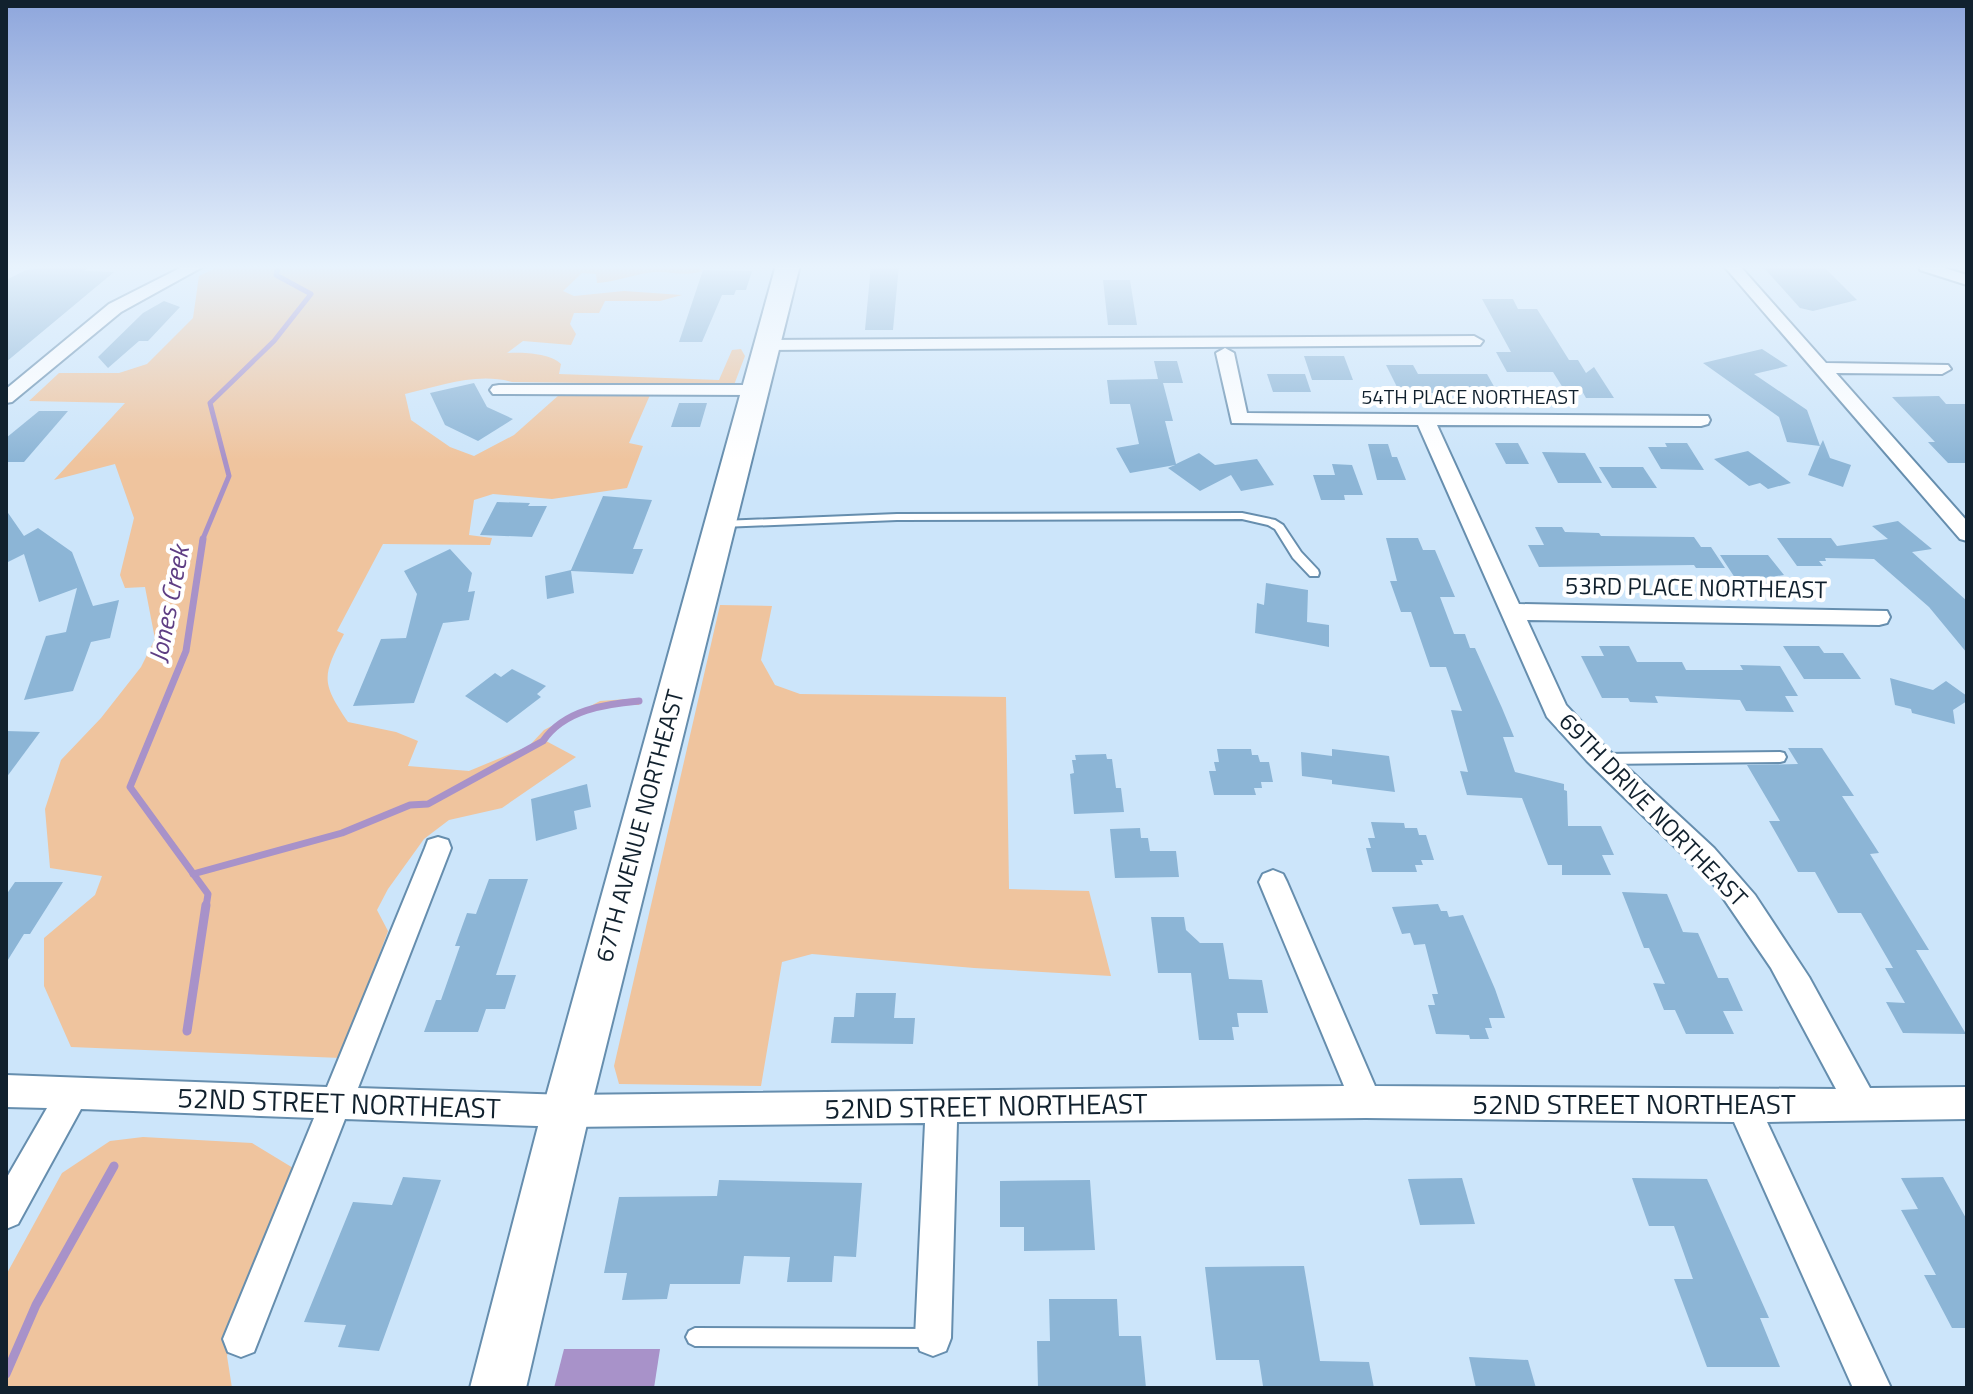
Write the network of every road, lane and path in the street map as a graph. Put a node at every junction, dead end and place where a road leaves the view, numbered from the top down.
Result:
1 (88, 330) edge
2 (769, 330) edge
3 (1787, 330) edge
4 (1474, 341) dead end
5 (765, 345) junction
6 (1225, 353) dead end
7 (1820, 368) junction
8 (1942, 369) dead end
9 (499, 390) dead end
10 (753, 390) junction
11 (6, 398) edge
12 (1425, 419) junction
13 (1701, 420) dead end
14 (718, 524) junction
15 (1967, 534) edge
16 (1314, 573) dead end
17 (1512, 612) junction
18 (1879, 617) dead end
19 (1780, 757) dead end
20 (1600, 759) junction
21 (438, 848) dead end
22 (1273, 882) dead end
23 (6, 1091) edge
24 (73, 1093) junction
25 (1366, 1102) junction
26 (337, 1103) junction
27 (1861, 1103) junction
28 (1967, 1103) edge
29 (1743, 1106) junction
30 (942, 1107) junction
31 (566, 1111) junction
32 (6, 1212) edge
33 (695, 1337) dead end
34 (933, 1338) joint
35 (241, 1339) dead end
36 (498, 1388) edge
37 (1872, 1388) edge

1 - 11 street
2 - 5 street, 67TH AVENUE NORTHEAST
3 - 7 street
4 - 5 street
5 - 10 street, 67TH AVENUE NORTHEAST
6 - 12 street, 54TH PLACE NORTHEAST
7 - 8 street
7 - 15 street
9 - 10 street
10 - 14 street, 67TH AVENUE NORTHEAST
12 - 13 street, 54TH PLACE NORTHEAST
12 - 17 street, 69TH DRIVE NORTHEAST
14 - 16 lane
14 - 31 street, 67TH AVENUE NORTHEAST
17 - 18 street, 53RD PLACE NORTHEAST
17 - 20 street, 69TH DRIVE NORTHEAST
19 - 20 lane
20 - 27 street, 69TH DRIVE NORTHEAST
21 - 26 street
22 - 25 street
23 - 24 street, 52ND STREET NORTHEAST
24 - 26 street, 52ND STREET NORTHEAST
24 - 32 street
25 - 29 street, 52ND STREET NORTHEAST
25 - 30 street, 52ND STREET NORTHEAST
26 - 31 street, 52ND STREET NORTHEAST
26 - 35 street
27 - 28 street, 52ND STREET NORTHEAST
27 - 29 street, 52ND STREET NORTHEAST
29 - 37 street
30 - 31 street, 52ND STREET NORTHEAST
30 - 34 street
31 - 36 street, 67TH AVENUE NORTHEAST
33 - 34 lane

